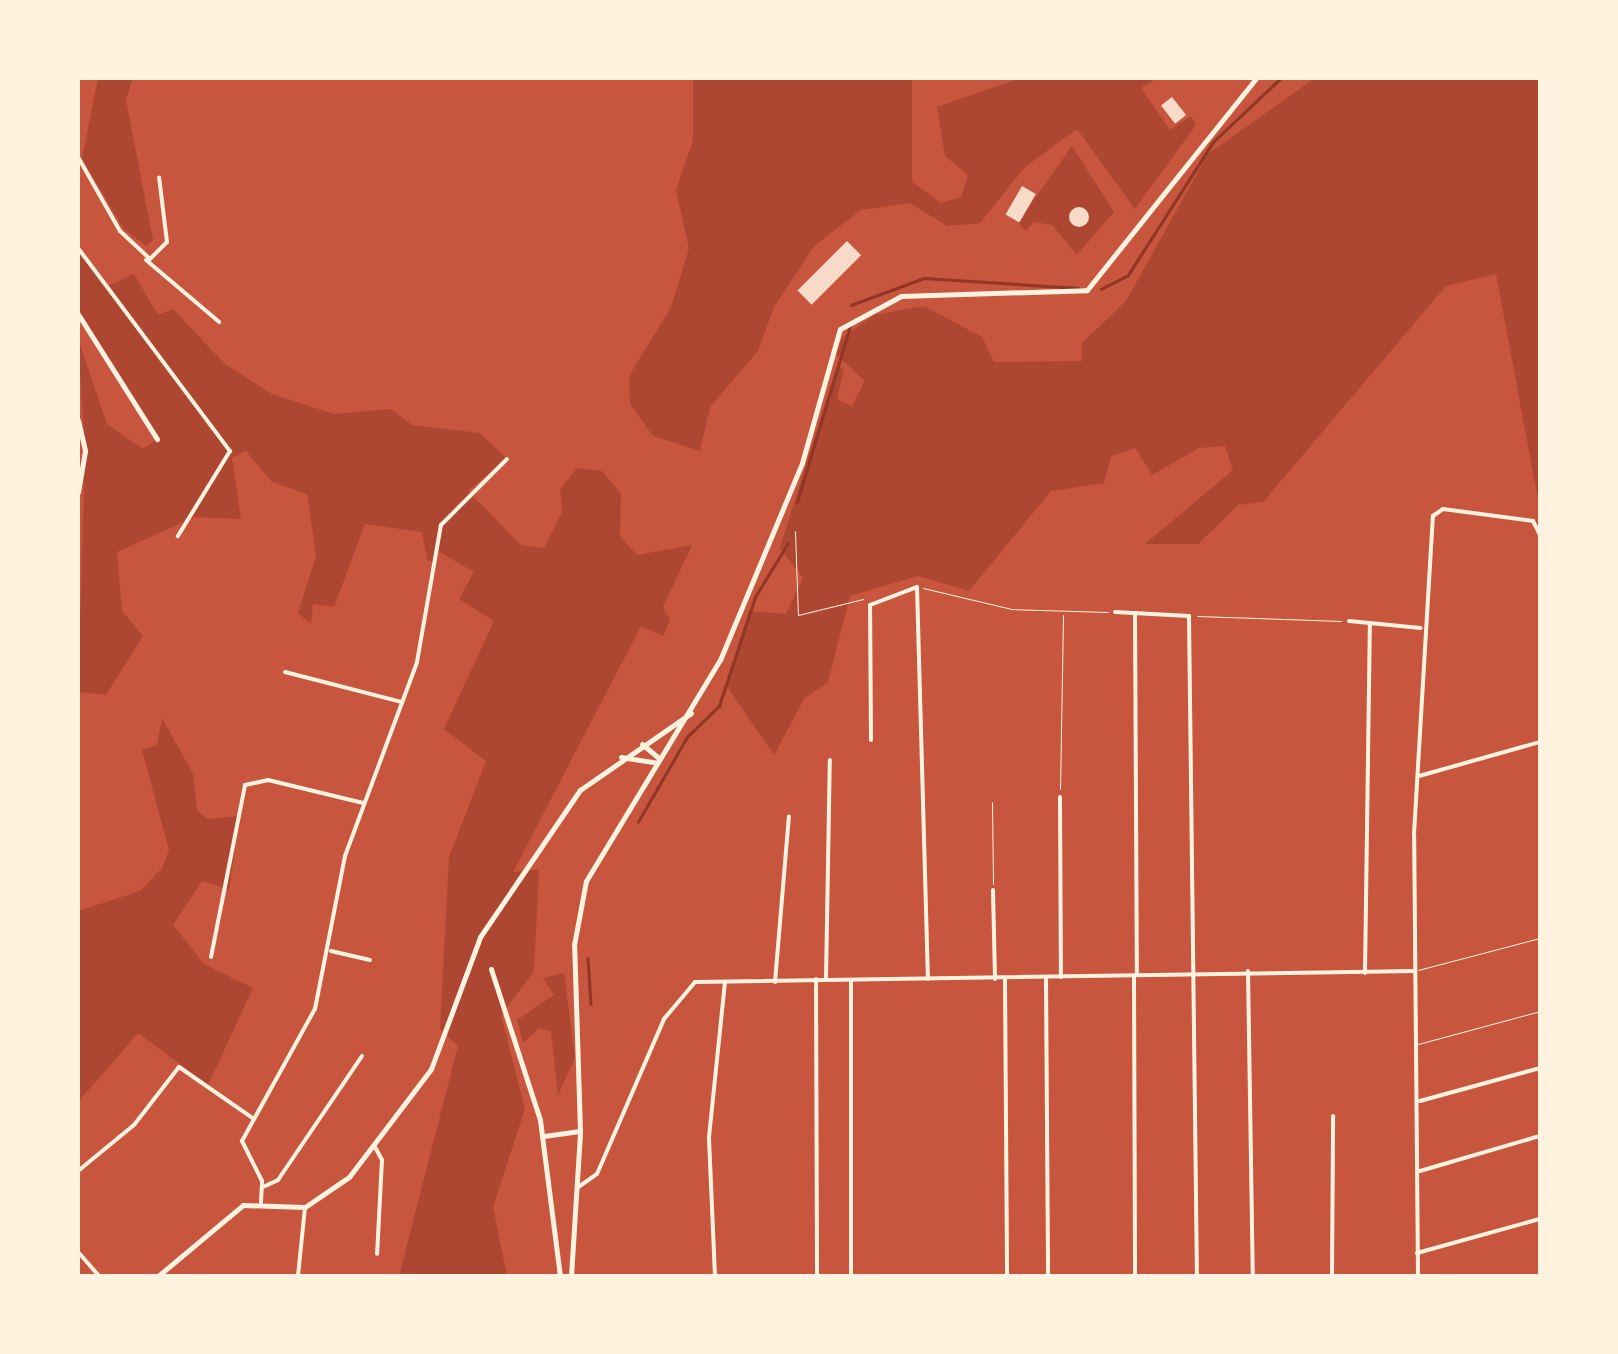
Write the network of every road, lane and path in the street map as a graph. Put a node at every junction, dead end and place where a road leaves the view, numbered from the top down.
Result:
1 (1256, 78) edge
2 (78, 158) edge
3 (159, 177) dead end
4 (78, 248) edge
5 (143, 257) junction
6 (78, 314) edge
7 (220, 322) dead end
8 (78, 420) edge
9 (158, 439) dead end
10 (507, 460) dead end
11 (78, 492) edge
12 (796, 530) dead end
13 (178, 536) dead end
14 (1540, 536) edge
15 (920, 589) junction
16 (873, 601) junction
17 (1063, 611) junction
18 (1115, 612) joint
19 (1135, 613) junction
20 (1189, 616) junction
21 (1349, 621) joint
22 (1370, 623) junction
23 (1422, 628) junction
24 (285, 672) dead end
25 (402, 702) junction
26 (691, 713) junction
27 (871, 740) dead end
28 (1540, 742) edge
29 (639, 744) junction
30 (618, 758) junction
31 (830, 760) dead end
32 (658, 761) junction
33 (1420, 776) junction
34 (1060, 797) joint
35 (992, 802) dead end
36 (363, 803) junction
37 (789, 817) dead end
38 (993, 890) joint
39 (1540, 938) edge
40 (330, 951) junction
41 (211, 956) dead end
42 (370, 960) dead end
43 (491, 969) dead end
44 (1248, 970) junction
45 (1415, 970) junction
46 (1365, 974) junction
47 (1194, 975) junction
48 (1136, 976) junction
49 (1061, 977) junction
50 (1046, 978) junction
51 (816, 979) junction
52 (1005, 979) junction
53 (826, 980) junction
54 (851, 980) junction
55 (928, 980) junction
56 (995, 980) junction
57 (775, 982) junction
58 (725, 983) junction
59 (1540, 1012) edge
60 (1418, 1044) junction
61 (362, 1056) dead end
62 (1540, 1068) edge
63 (1419, 1102) junction
64 (1334, 1116) dead end
65 (254, 1119) junction
66 (580, 1131) junction
67 (544, 1136) junction
68 (1540, 1136) edge
69 (374, 1144) junction
70 (78, 1170) edge
71 (1419, 1172) junction
72 (264, 1187) junction
73 (576, 1188) junction
74 (261, 1202) junction
75 (305, 1207) junction
76 (1540, 1219) edge
77 (79, 1253) edge
78 (1418, 1253) junction
79 (377, 1254) dead end
80 (98, 1276) edge
81 (158, 1276) edge
82 (298, 1276) edge
83 (560, 1276) edge
84 (571, 1276) edge
85 (715, 1276) edge
86 (817, 1276) edge
87 (850, 1276) edge
88 (1007, 1276) edge
89 (1048, 1276) edge
90 (1135, 1276) edge
91 (1197, 1276) edge
92 (1253, 1276) edge
93 (1332, 1276) edge
94 (1418, 1276) edge

1 - 26 main road
2 - 5 street
3 - 5 street
4 - 13 street
5 - 7 street
6 - 9 main road
8 - 11 main road
10 - 25 street
12 - 16 path
14 - 23 street
15 - 16 street
15 - 17 path
15 - 55 street
16 - 27 street
17 - 18 path
17 - 34 path
18 - 19 street
19 - 20 street
19 - 48 street
20 - 21 path
20 - 47 street
21 - 22 street
22 - 23 street
22 - 46 street
23 - 33 street
24 - 25 street
25 - 36 street
26 - 29 main road
26 - 32 main road
28 - 33 street
29 - 30 main road
29 - 32 main road
30 - 32 main road
30 - 69 main road
31 - 53 street
32 - 66 main road
33 - 45 street
34 - 49 street
35 - 38 path
36 - 40 street
36 - 41 street
37 - 57 street
38 - 56 street
39 - 45 lane
40 - 42 street
40 - 65 street
43 - 67 main road
44 - 46 street
44 - 47 street
44 - 92 street
45 - 46 street
45 - 60 street
47 - 48 street
47 - 91 street
48 - 49 street
48 - 90 street
49 - 50 street
50 - 52 street
50 - 89 street
51 - 53 street
51 - 57 street
51 - 86 street
52 - 56 street
52 - 88 street
53 - 54 street
54 - 55 street
54 - 87 street
55 - 56 street
57 - 58 street
58 - 73 street
58 - 85 street
59 - 60 lane
60 - 63 street
61 - 72 street
62 - 63 street
63 - 71 street
64 - 93 street
65 - 70 street
65 - 72 street
66 - 67 main road
66 - 73 main road
67 - 83 main road
68 - 71 street
69 - 75 main road
69 - 79 street
71 - 78 street
72 - 74 street
73 - 84 main road
74 - 75 main road
74 - 81 main road
75 - 82 street
76 - 78 street
77 - 80 street
78 - 94 street

